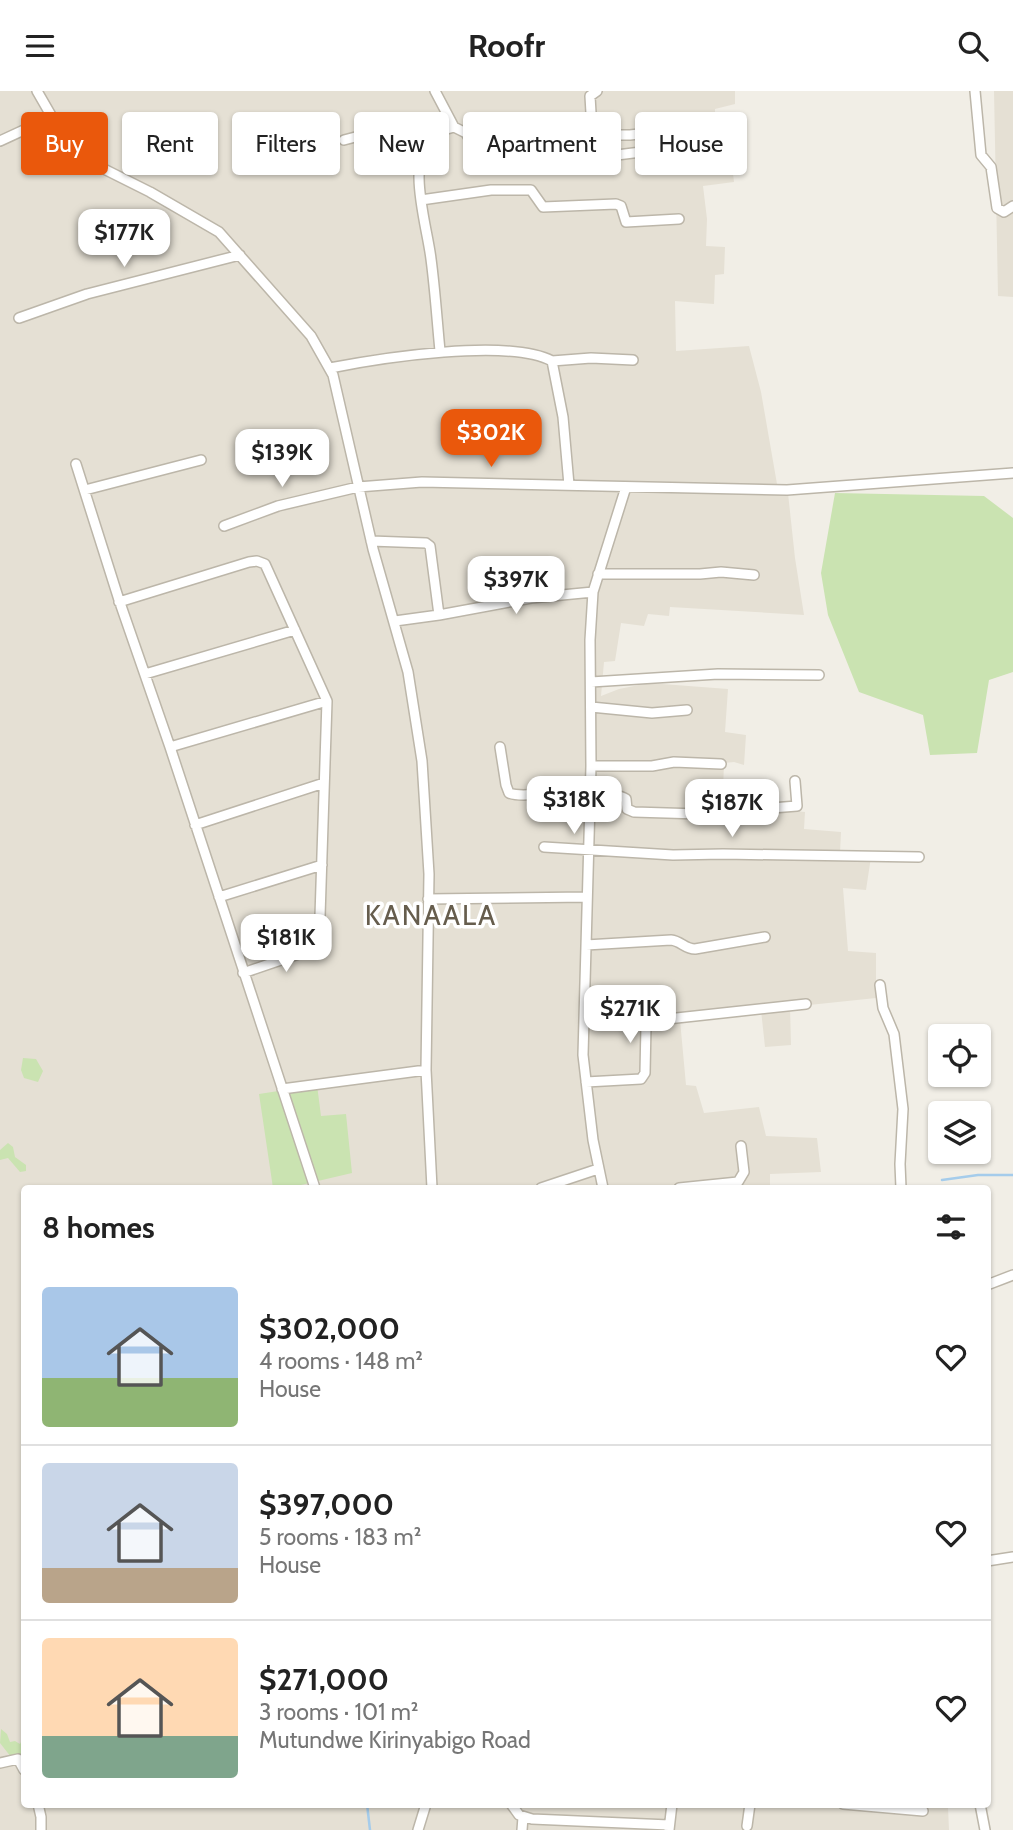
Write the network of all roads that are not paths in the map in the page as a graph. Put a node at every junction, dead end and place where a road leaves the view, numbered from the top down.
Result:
1 (37, 91) edge
2 (435, 91) edge
3 (597, 91) edge
4 (975, 91) edge
5 (49, 112) edge
6 (591, 112) edge
7 (454, 127) junction
8 (449, 128) edge
9 (21, 131) edge
10 (463, 132) edge
11 (354, 137) edge
12 (344, 140) dead end
13 (0, 141) edge
14 (108, 171) edge
15 (420, 175) edge
16 (421, 200) junction
17 (1013, 206) edge
18 (679, 219) dead end
19 (240, 255) junction
20 (19, 318) dead end
21 (440, 351) junction
22 (633, 360) dead end
23 (552, 361) junction
24 (330, 367) junction
25 (201, 460) dead end
26 (76, 464) dead end
27 (1013, 473) edge
28 (569, 485) junction
29 (358, 487) junction
30 (626, 487) junction
31 (85, 490) junction
32 (224, 526) dead end
33 (371, 541) junction
34 (598, 574) junction
35 (754, 575) dead end
36 (593, 592) junction
37 (119, 602) junction
38 (439, 615) junction
39 (395, 621) junction
40 (295, 630) junction
41 (145, 674) junction
42 (819, 675) dead end
43 (591, 682) junction
44 (327, 701) junction
45 (591, 707) junction
46 (687, 710) dead end
47 (170, 747) junction
48 (500, 747) dead end
49 (720, 764) dead end
50 (591, 767) junction
51 (795, 781) dead end
52 (324, 783) junction
53 (589, 793) junction
54 (195, 825) junction
55 (544, 847) dead end
56 (588, 849) junction
57 (919, 857) dead end
58 (322, 865) junction
59 (219, 897) junction
60 (587, 897) junction
61 (428, 899) junction
62 (765, 937) dead end
63 (586, 945) junction
64 (243, 973) junction
65 (880, 985) dead end
66 (806, 1004) dead end
67 (426, 1070) junction
68 (586, 1081) junction
69 (282, 1089) junction
70 (741, 1146) dead end
71 (598, 1169) junction
72 (314, 1185) edge
73 (432, 1185) edge
74 (550, 1185) edge
75 (602, 1185) edge
76 (708, 1185) edge
77 (901, 1185) edge
78 (1013, 1275) edge
79 (991, 1283) edge
80 (1013, 1557) edge
81 (991, 1560) edge
82 (0, 1763) edge
83 (21, 1764) edge
84 (39, 1808) edge
85 (425, 1808) edge
86 (513, 1808) edge
87 (671, 1808) edge
88 (749, 1808) edge
89 (888, 1808) edge
90 (981, 1808) edge
91 (923, 1811) dead end
92 (523, 1817) junction
93 (747, 1826) dead end
94 (669, 1827) edge
95 (41, 1830) edge
96 (418, 1830) edge
97 (522, 1830) edge
98 (985, 1830) edge

1 - 5 street
2 - 7 street
3 - 6 street
4 - 17 street
7 - 8 street
7 - 10 street
9 - 13 street
11 - 12 street
14 - 19 street
15 - 16 street
16 - 18 street
16 - 21 street
19 - 20 street
19 - 24 street
21 - 23 street
21 - 24 street
22 - 23 street
23 - 28 street
24 - 29 street
25 - 31 street
26 - 31 street
27 - 30 street
28 - 29 street
28 - 30 street
29 - 32 street
29 - 33 street
30 - 34 street
31 - 37 street
33 - 38 street
33 - 39 street
34 - 35 street
34 - 36 street
36 - 38 street
36 - 43 street
37 - 40 street
37 - 41 street
38 - 39 street
39 - 61 street
40 - 41 street
40 - 44 street
41 - 47 street
42 - 43 street
43 - 45 street
44 - 47 street
44 - 52 street
45 - 46 street
45 - 50 street
47 - 54 street
48 - 53 street
49 - 50 street
50 - 53 street
51 - 53 street
52 - 54 street
52 - 58 street
53 - 56 street
54 - 59 street
55 - 56 street
56 - 57 street
56 - 60 street
58 - 59 street
58 - 64 street
59 - 64 street
60 - 61 street
60 - 63 street
61 - 67 street
62 - 63 street
63 - 68 street
64 - 69 street
65 - 77 street
66 - 68 street
67 - 69 street
67 - 73 street
68 - 71 street
69 - 72 street
70 - 76 street
71 - 74 street
71 - 75 street
78 - 79 street
80 - 81 street
82 - 83 street
84 - 95 street
85 - 96 street
86 - 92 street
87 - 94 street
88 - 93 street
89 - 91 street
90 - 98 street
92 - 94 street
92 - 97 street

